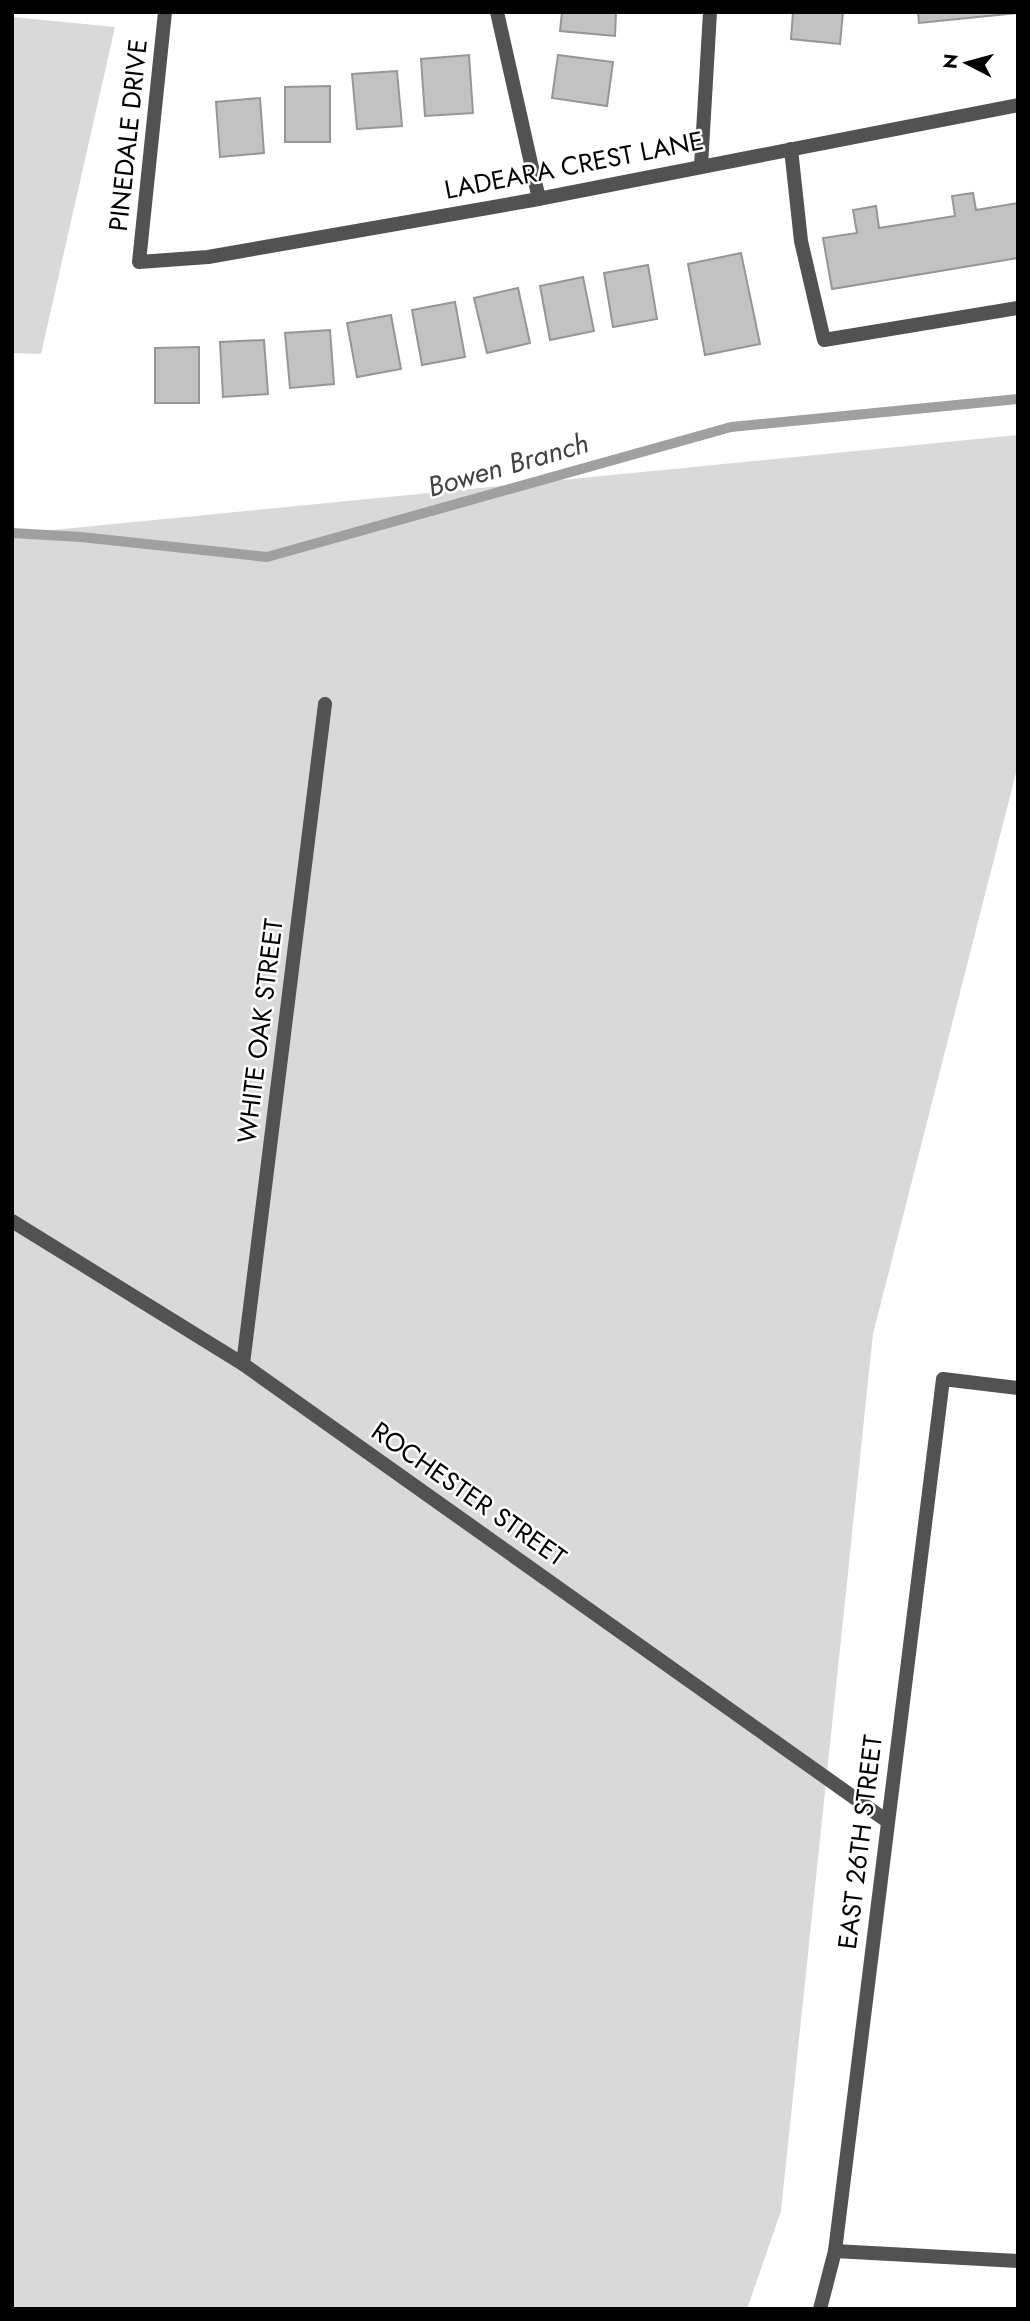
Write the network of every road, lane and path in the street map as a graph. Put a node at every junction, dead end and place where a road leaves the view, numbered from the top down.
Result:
1 (165, 12) edge
2 (497, 12) edge
3 (710, 12) edge
4 (1018, 105) edge
5 (791, 149) junction
6 (701, 166) junction
7 (539, 199) junction
8 (139, 262) joint
9 (1018, 308) edge
10 (325, 704) dead end
11 (12, 1221) edge
12 (243, 1364) junction
13 (1018, 1388) edge
14 (887, 1821) junction
15 (835, 2251) junction
16 (1018, 2261) edge
17 (820, 2309) edge

1 - 8 street, PINEDALE DRIVE
2 - 7 street
3 - 6 street
4 - 5 street, LADEARA CREST LANE
5 - 6 street, LADEARA CREST LANE
5 - 9 street
6 - 7 street, LADEARA CREST LANE
7 - 8 street, LADEARA CREST LANE
10 - 12 street, WHITE OAK STREET
11 - 12 street, ROCHESTER STREET
12 - 14 street, ROCHESTER STREET
13 - 14 street, EAST 26TH STREET
14 - 15 street, EAST 26TH STREET
15 - 16 street
15 - 17 street, EAST 26TH STREET

